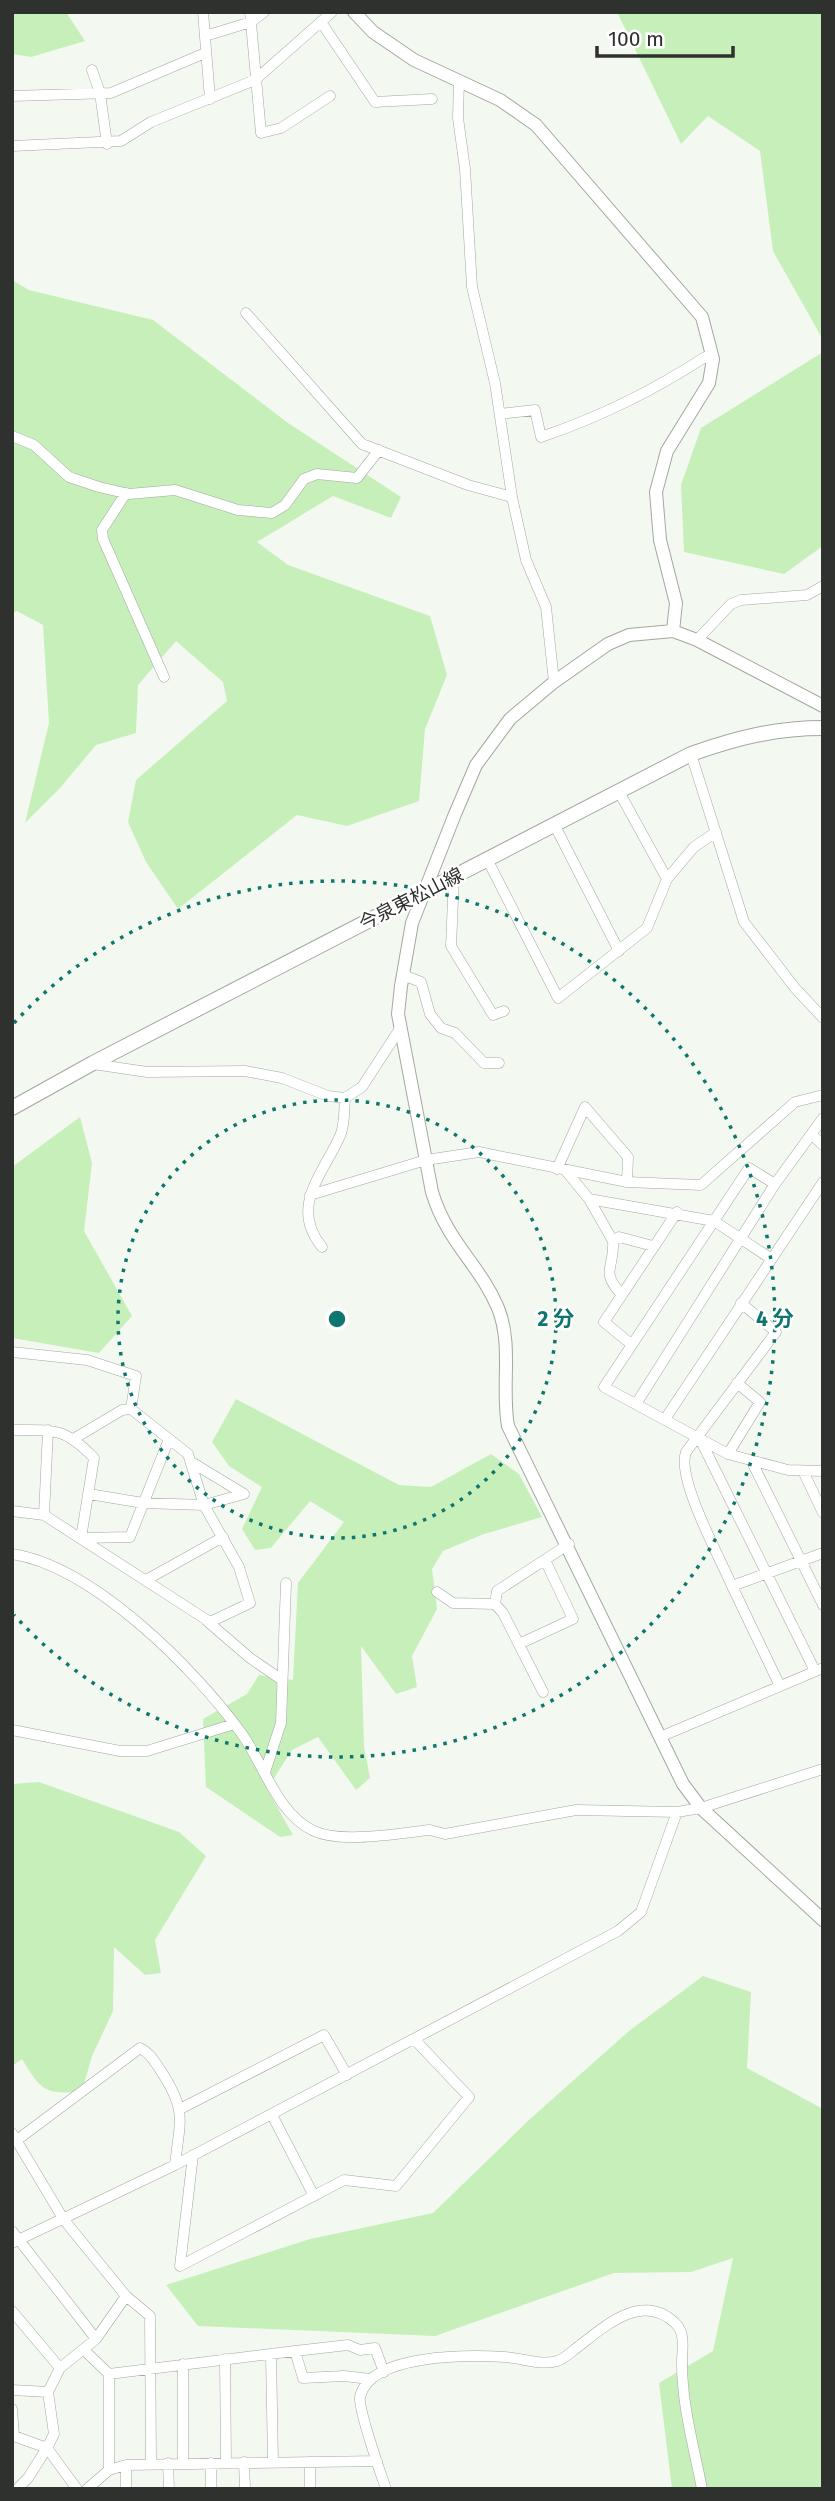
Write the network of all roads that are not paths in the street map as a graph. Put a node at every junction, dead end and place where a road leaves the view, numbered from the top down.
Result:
1 (202, 12) edge
2 (264, 12) edge
3 (332, 12) edge
4 (354, 12) edge
5 (251, 17) edge
6 (321, 22) junction
7 (205, 36) junction
8 (205, 53) junction
9 (92, 70) dead end
10 (255, 80) junction
11 (459, 80) junction
12 (100, 93) junction
13 (12, 96) edge
14 (330, 96) dead end
15 (210, 99) junction
16 (432, 99) dead end
17 (107, 144) junction
18 (12, 146) edge
19 (246, 313) dead end
20 (713, 359) junction
21 (500, 414) junction
22 (12, 436) edge
23 (379, 450) junction
24 (126, 493) junction
25 (512, 497) junction
26 (823, 586) edge
27 (673, 631) junction
28 (697, 640) junction
29 (164, 677) dead end
30 (554, 682) junction
31 (823, 706) edge
32 (823, 727) edge
33 (691, 754) junction
34 (618, 790) junction
35 (554, 824) junction
36 (716, 832) junction
37 (487, 859) junction
38 (454, 876) junction
39 (667, 879) junction
40 (423, 892) junction
41 (618, 951) junction
42 (403, 975) junction
43 (505, 1011) dead end
44 (823, 1018) edge
45 (401, 1027) junction
46 (93, 1063) junction
47 (499, 1063) dead end
48 (823, 1095) edge
49 (345, 1098) junction
50 (12, 1108) edge
51 (823, 1118) edge
52 (812, 1135) junction
53 (823, 1144) edge
54 (426, 1160) junction
55 (562, 1170) junction
56 (627, 1182) junction
57 (823, 1182) edge
58 (775, 1184) junction
59 (310, 1195) junction
60 (589, 1199) junction
61 (677, 1212) junction
62 (714, 1221) junction
63 (742, 1240) junction
64 (613, 1241) junction
65 (653, 1246) junction
66 (322, 1247) dead end
67 (770, 1258) junction
68 (622, 1295) junction
69 (741, 1303) junction
70 (631, 1344) junction
71 (12, 1352) edge
72 (737, 1382) junction
73 (636, 1404) junction
74 (131, 1409) junction
75 (665, 1419) junction
76 (12, 1430) edge
77 (48, 1430) junction
78 (75, 1438) junction
79 (698, 1438) junction
80 (169, 1439) junction
81 (729, 1454) junction
82 (751, 1460) junction
83 (193, 1463) junction
84 (803, 1471) junction
85 (823, 1471) edge
86 (89, 1494) junction
87 (143, 1503) junction
88 (204, 1505) junction
89 (12, 1511) edge
90 (823, 1513) edge
91 (44, 1515) junction
92 (223, 1537) junction
93 (81, 1538) junction
94 (569, 1544) junction
95 (823, 1553) edge
96 (12, 1554) edge
97 (545, 1560) junction
98 (801, 1561) junction
99 (767, 1573) junction
100 (146, 1580) junction
101 (286, 1583) dead end
102 (732, 1586) junction
103 (437, 1592) dead end
104 (495, 1604) junction
105 (823, 1605) edge
106 (208, 1621) junction
107 (519, 1644) junction
108 (819, 1669) edge
109 (282, 1680) junction
110 (779, 1684) junction
111 (543, 1692) dead end
112 (234, 1724) junction
113 (12, 1730) edge
114 (660, 1737) junction
115 (823, 1769) edge
116 (265, 1772) junction
117 (701, 1808) junction
118 (677, 1812) junction
119 (823, 1920) edge
120 (414, 2039) junction
121 (347, 2075) junction
122 (180, 2109) junction
123 (272, 2115) junction
124 (15, 2136) edge
125 (193, 2155) junction
126 (175, 2165) junction
127 (314, 2196) junction
128 (64, 2220) junction
129 (14, 2238) edge
130 (126, 2296) junction
131 (12, 2311) edge
132 (96, 2339) junction
133 (85, 2351) junction
134 (295, 2351) junction
135 (271, 2355) junction
136 (225, 2359) junction
137 (183, 2364) junction
138 (60, 2368) junction
139 (151, 2368) junction
140 (384, 2372) junction
141 (109, 2374) junction
142 (370, 2379) junction
143 (12, 2390) edge
144 (48, 2392) junction
145 (12, 2409) edge
146 (47, 2448) junction
147 (377, 2461) junction
148 (226, 2462) junction
149 (244, 2462) junction
150 (273, 2462) junction
151 (310, 2462) junction
152 (151, 2463) junction
153 (168, 2463) junction
154 (183, 2463) junction
155 (211, 2463) junction
156 (126, 2465) junction
157 (109, 2470) junction
158 (17, 2489) edge
159 (77, 2489) edge
160 (87, 2489) edge
161 (126, 2489) edge
162 (169, 2489) edge
163 (211, 2489) edge
164 (245, 2489) edge
165 (310, 2489) edge
166 (386, 2489) edge
167 (702, 2489) edge

1 - 7 street
2 - 5 street
3 - 6 street
4 - 11 street
5 - 7 street
5 - 10 street
6 - 10 street
6 - 16 street
7 - 8 street
8 - 12 street
8 - 15 street
9 - 12 street
10 - 14 street
10 - 15 street
11 - 20 street
11 - 21 street
12 - 13 street
12 - 17 street
15 - 17 street
17 - 18 street
19 - 23 street
20 - 21 street
20 - 27 street
21 - 25 street
22 - 24 street
23 - 24 street
23 - 25 street
24 - 29 street
25 - 30 street
26 - 28 street
27 - 28 street
27 - 30 street
28 - 31 street
30 - 40 street
32 - 33 main road, 今泉東松山線
33 - 34 main road, 今泉東松山線
33 - 36 street
34 - 35 main road, 今泉東松山線
34 - 39 street
35 - 37 main road, 今泉東松山線
35 - 41 street
36 - 39 street
36 - 44 street
37 - 38 main road, 今泉東松山線
37 - 41 street
38 - 40 main road, 今泉東松山線
38 - 43 street
39 - 41 street
40 - 42 street
40 - 46 main road, 今泉東松山線
42 - 45 street
42 - 47 street
45 - 49 street
45 - 54 street
46 - 49 street
46 - 50 main road, 今泉東松山線
48 - 56 street
49 - 59 street
51 - 52 street
52 - 53 street
52 - 58 street
54 - 55 street
54 - 59 street
54 - 94 street
55 - 56 street
55 - 56 street
55 - 60 street
57 - 67 street
58 - 62 street
58 - 63 street
59 - 66 street
60 - 61 street
60 - 64 street
61 - 62 street
61 - 65 street
62 - 63 street
62 - 70 street
63 - 67 street
63 - 73 street
64 - 65 street
64 - 68 street
65 - 68 street
67 - 69 street
68 - 70 street
69 - 72 street
69 - 75 street
70 - 73 street
71 - 74 street
72 - 79 street
72 - 81 street
73 - 75 street
74 - 78 street
74 - 80 street
75 - 79 street
76 - 77 street
77 - 78 street
77 - 91 street
78 - 86 street
79 - 81 street
79 - 99 street
79 - 102 street
80 - 83 street
80 - 87 street
81 - 82 street
82 - 84 street
82 - 98 street
83 - 88 street
83 - 88 street
84 - 85 street
84 - 90 street
86 - 87 street
86 - 93 street
87 - 88 street
87 - 93 street
88 - 92 street
89 - 91 street
91 - 93 street
92 - 100 street
92 - 106 street
93 - 100 street
94 - 97 street
94 - 114 street
95 - 98 street
96 - 112 street
97 - 104 street
97 - 107 street
98 - 99 street
98 - 105 street
99 - 102 street
99 - 108 street
100 - 106 street
101 - 109 street
102 - 110 street
103 - 104 street
104 - 107 street
106 - 109 street
107 - 111 street
108 - 110 street
109 - 116 street
110 - 114 street
112 - 113 street
112 - 116 street
114 - 117 street
115 - 117 street
116 - 118 street
117 - 118 street
117 - 119 street
118 - 120 street
120 - 121 street
120 - 127 street
121 - 122 street
121 - 123 street
122 - 124 street
122 - 126 street
123 - 125 street
123 - 127 street
124 - 128 street
125 - 126 street
125 - 127 street
126 - 128 street
128 - 129 street
128 - 130 street
129 - 132 street
130 - 132 street
130 - 139 street
131 - 138 street
132 - 133 street
133 - 138 street
133 - 141 street
134 - 135 street
134 - 140 street
134 - 142 street
135 - 136 street
135 - 150 street
136 - 137 street
136 - 148 street
137 - 139 street
137 - 154 street
138 - 144 street
139 - 141 street
139 - 152 street
140 - 142 street
140 - 167 street
141 - 157 street
142 - 147 street
143 - 144 street
144 - 146 street
145 - 146 street
146 - 158 street
146 - 159 street
147 - 151 street
147 - 166 street
148 - 149 street
148 - 155 street
149 - 150 street
149 - 164 street
150 - 151 street
151 - 165 street
152 - 153 street
152 - 156 street
153 - 154 street
153 - 162 street
154 - 155 street
155 - 163 street
156 - 157 street
156 - 161 street
157 - 160 street

